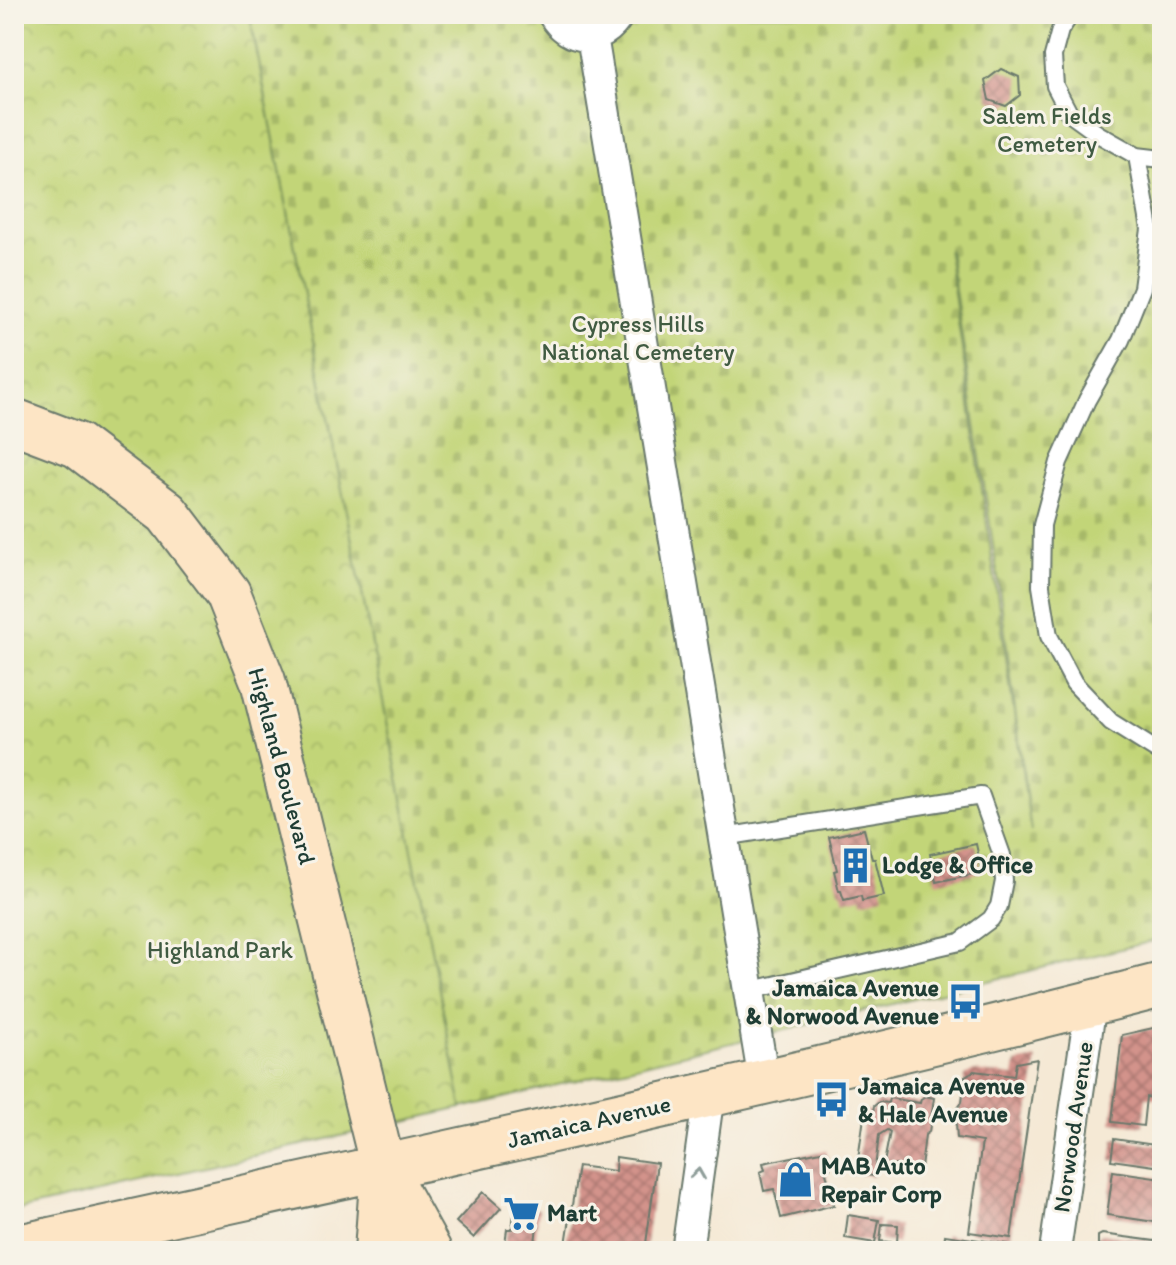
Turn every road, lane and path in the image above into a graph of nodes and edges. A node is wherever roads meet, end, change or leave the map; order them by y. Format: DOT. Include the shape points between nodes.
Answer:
graph roads {
  1 [pos="553,14"];
  2 [pos="619,14"];
  3 [pos="1071,14"];
  4 [pos="592,36"];
  5 [pos="1137,156"];
  6 [pos="1162,159"];
  7 [pos="14,421"];
  8 [pos="1162,754"];
  9 [pos="724,837"];
  10 [pos="1162,985"];
  11 [pos="748,991"];
  12 [pos="1091,1003"];
  13 [pos="764,1082"];
  14 [pos="709,1094"];
  15 [pos="383,1168"];
  16 [pos="76,1243"];
  17 [pos="14,1248"];
  18 [pos="377,1251"];
  19 [pos="429,1251"];
  20 [pos="687,1251"];
  21 [pos="1055,1251"];
  1 -- 4 [label="street" via="569,32"];
  2 -- 4 [label="street" via="612,25"];
  3 -- 5 [label="lane" via="1053,56 1055,86 1069,113"];
  4 -- 9 [label="street"];
  5 -- 6 [label="lane"];
  5 -- 8 [label="lane" via="1150,229 1142,288 1059,462 1042,525 1041,586 1049,636 1074,683 1111,722"];
  7 -- 15 [label="main road, Highland Boulevard" via="77,445 167,513 228,593 263,681"];
  9 -- 11 [label="street"];
  9 -- 11 [label="lane" via="981,796 1002,855 999,906 991,919 960,942"];
  10 -- 12 [label="main road, Jamaica Avenue"];
  11 -- 13 [label="street"];
  12 -- 13 [label="main road, Jamaica Avenue"];
  12 -- 21 [label="street, Norwood Avenue"];
  13 -- 14 [label="main road, Jamaica Avenue"];
  14 -- 15 [label="main road, Jamaica Avenue"];
  20 -- 14 [label="street, one-way"];
  15 -- 16 [label="main road, Jamaica Avenue"];
  15 -- 18 [label="main road"];
  15 -- 19 [label="main road"];
  16 -- 17 [label="main road, Jamaica Avenue"];
}
